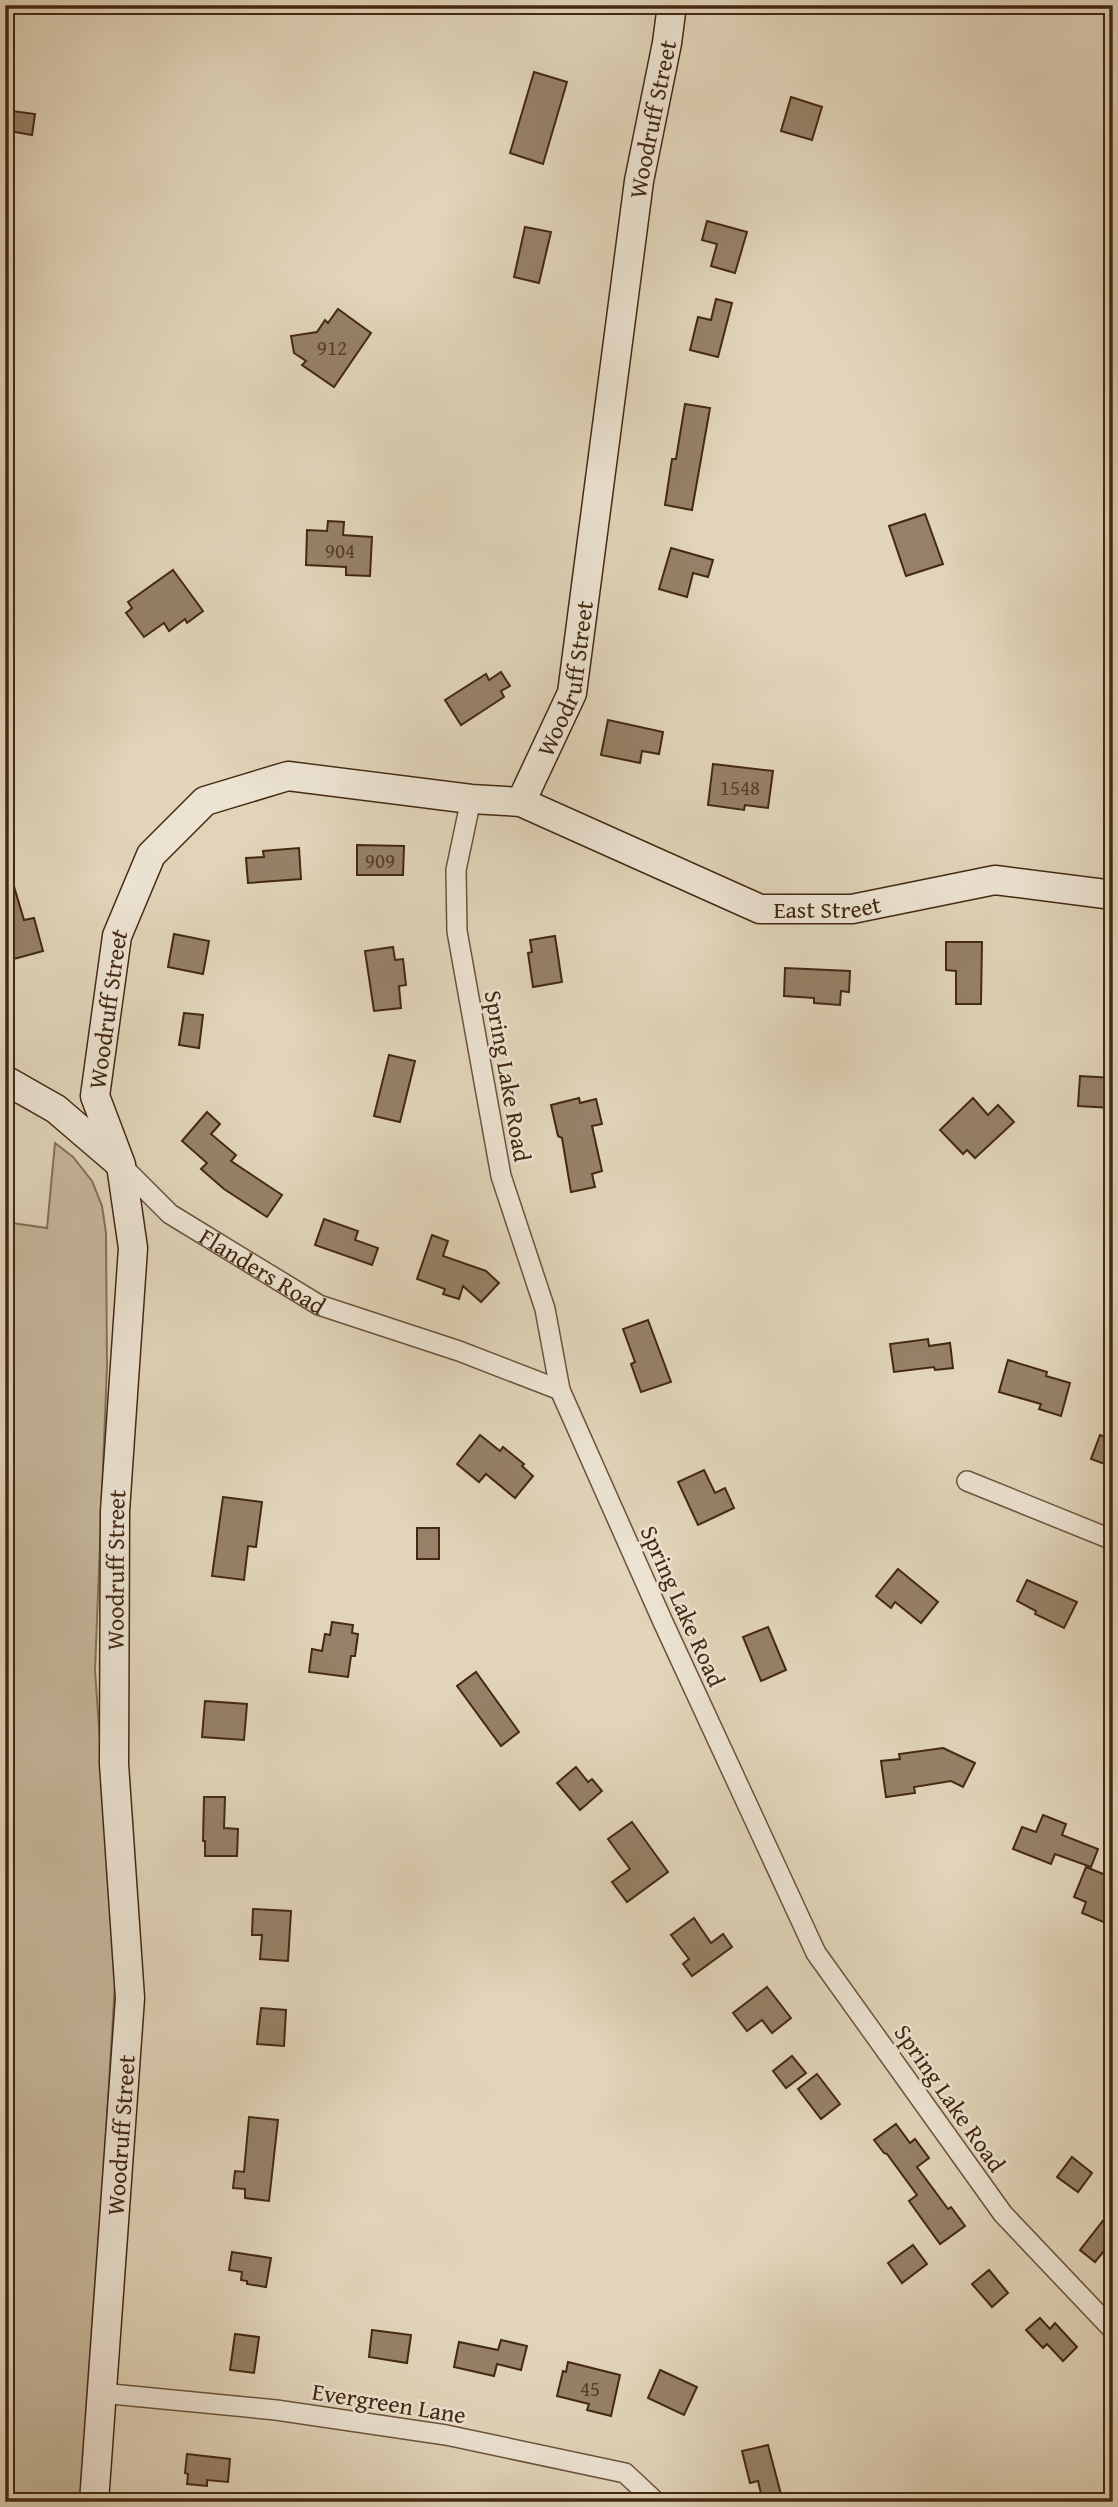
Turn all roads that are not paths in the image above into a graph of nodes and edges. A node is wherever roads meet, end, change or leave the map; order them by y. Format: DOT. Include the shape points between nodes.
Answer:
graph roads {
  1 [pos="672,5"];
  2 [pos="471,799"];
  3 [pos="521,802"];
  4 [pos="1113,895"];
  5 [pos="5,1080"];
  6 [pos="121,1165"];
  7 [pos="560,1390"];
  8 [pos="967,1481"];
  9 [pos="1113,1540"];
  10 [pos="1113,2330"];
  11 [pos="101,2393"];
  12 [pos="94,2502"];
  13 [pos="656,2502"];
  1 -- 3 [label="street, Woodruff Street" via="639,181 572,693"];
  2 -- 3 [label="street, Woodruff Street"];
  2 -- 6 [label="street, Woodruff Street" via="288,776 205,801 151,855 117,936 95,1096"];
  2 -- 7 [label="street, Spring Lake Road" via="456,870 457,931 501,1176 545,1309"];
  3 -- 4 [label="street, East Street" via="760,909 852,909 995,880"];
  5 -- 6 [label="street, Flanders Road" via="56,1109"];
  6 -- 7 [label="street, Flanders Road" via="170,1214 318,1306 460,1351"];
  6 -- 11 [label="street, Woodruff Street" via="134,1248 115,1511 114,1764 130,1998"];
  7 -- 10 [label="street, Spring Lake Road" via="816,1952 1003,2214"];
  8 -- 9 [label="street"];
  11 -- 12 [label="street, Woodruff Street"];
  11 -- 13 [label="street, Evergreen Lane" via="276,2410 446,2435 625,2473"];
}
